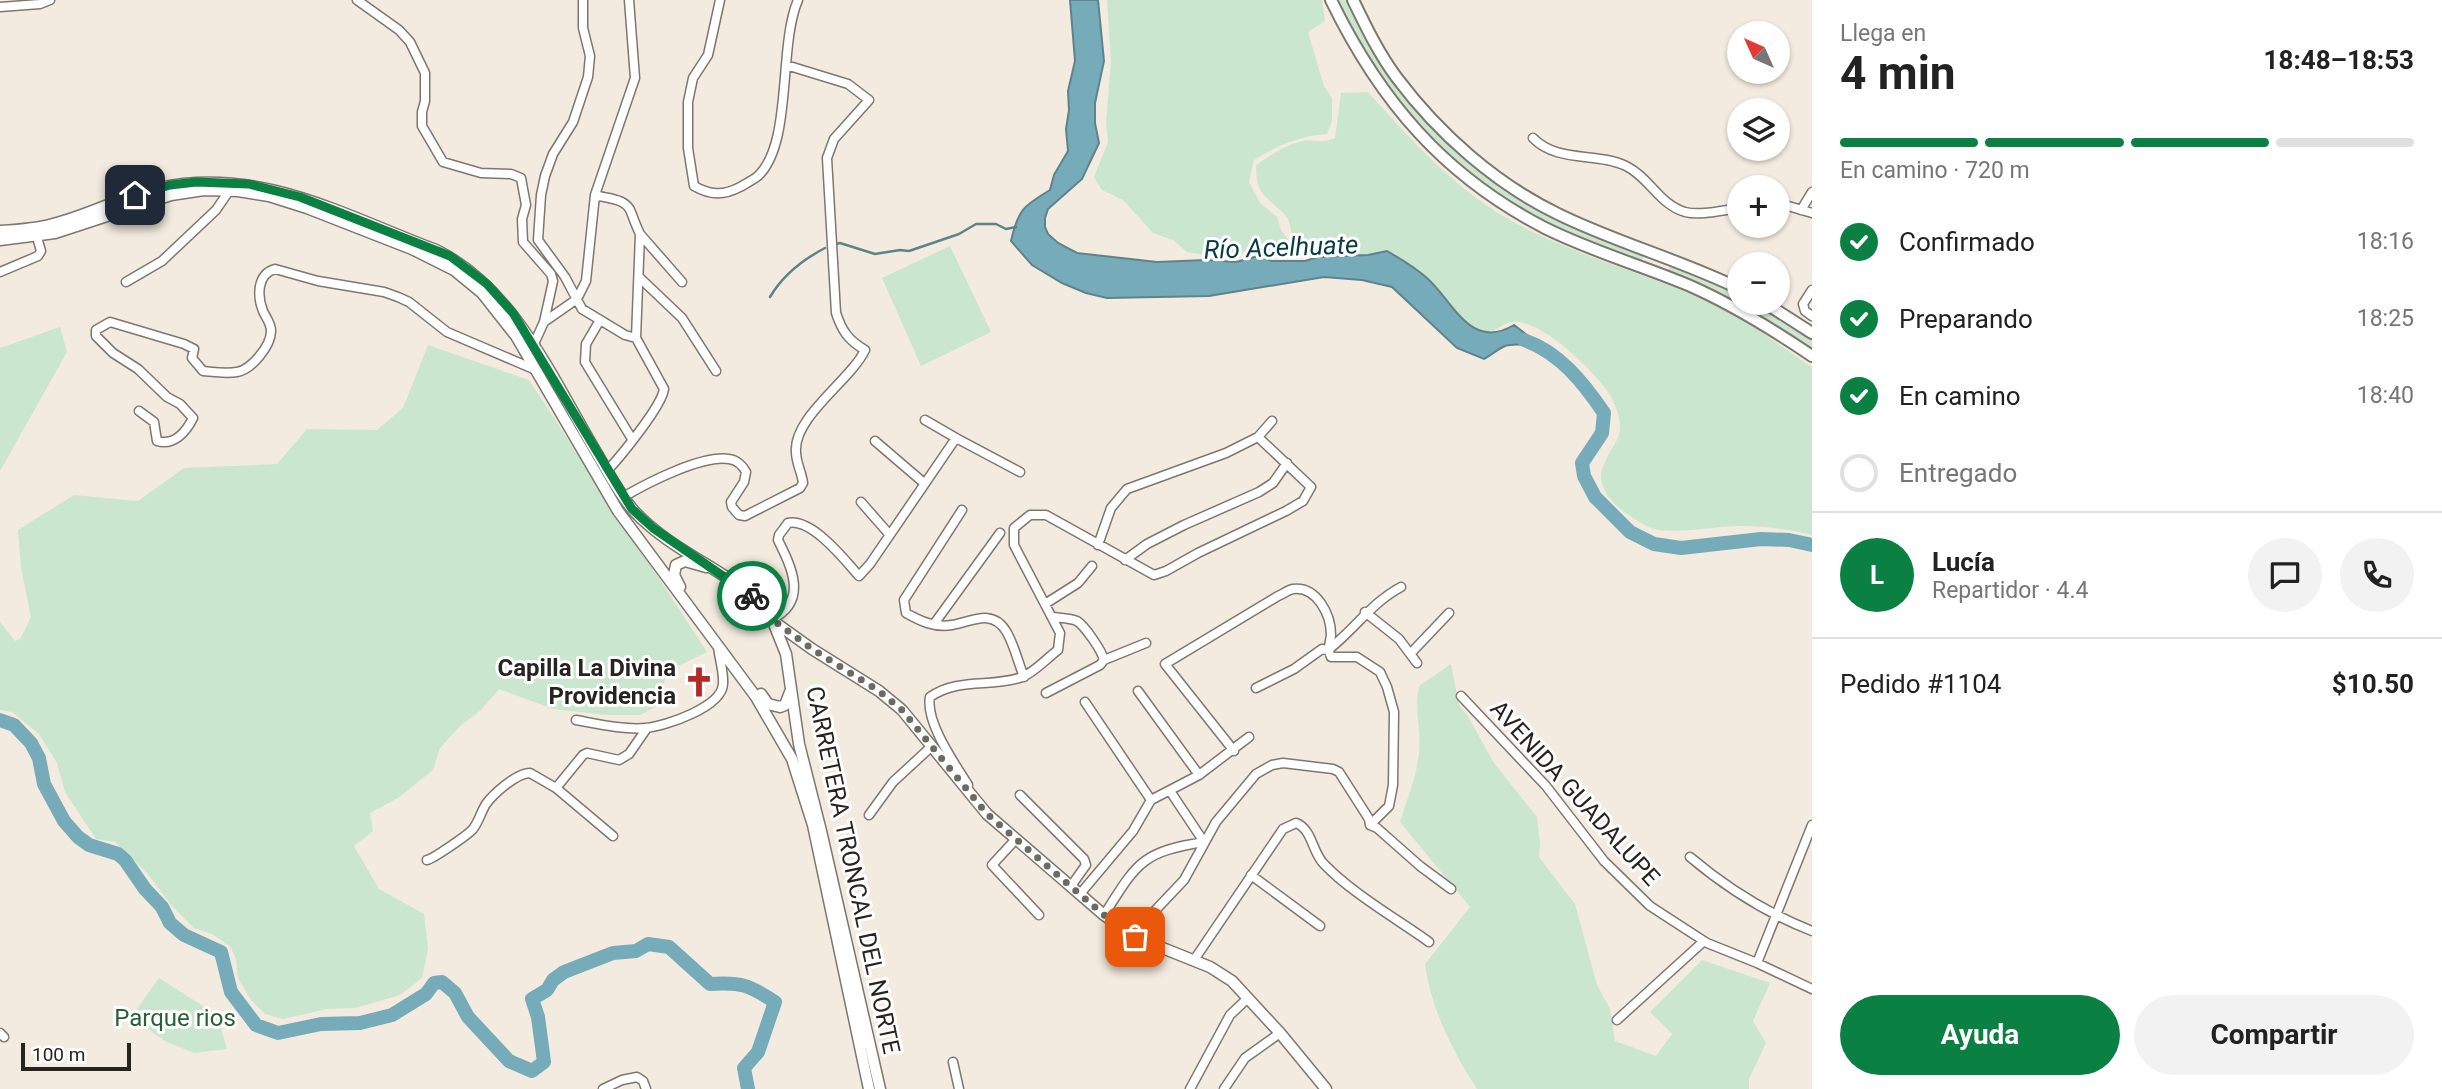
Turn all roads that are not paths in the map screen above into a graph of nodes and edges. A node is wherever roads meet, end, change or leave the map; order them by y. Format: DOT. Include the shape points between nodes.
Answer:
graph roads {
  1 [pos="50,0"];
  2 [pos="357,0"];
  3 [pos="583,0"];
  4 [pos="629,0"];
  5 [pos="720,0"];
  6 [pos="798,0"];
  7 [pos="1331,0"];
  8 [pos="1353,0"];
  9 [pos="0,6"];
  10 [pos="786,65"];
  11 [pos="1533,138"];
  12 [pos="229,191"];
  13 [pos="1812,192"];
  14 [pos="595,195"];
  15 [pos="1790,207"];
  16 [pos="1727,209"];
  17 [pos="1801,210"];
  18 [pos="1812,213"];
  19 [pos="88,218"];
  20 [pos="55,229"];
  21 [pos="0,231"];
  22 [pos="640,234"];
  23 [pos="37,237"];
  24 [pos="0,240"];
  25 [pos="1644,249"];
  26 [pos="1672,260"];
  27 [pos="1637,266"];
  28 [pos="0,272"];
  29 [pos="1666,277"];
  30 [pos="640,278"];
  31 [pos="126,282"];
  32 [pos="682,282"];
  33 [pos="1727,283"];
  34 [pos="1812,290"];
  35 [pos="577,299"];
  36 [pos="1784,315"];
  37 [pos="1812,316"];
  38 [pos="600,320"];
  39 [pos="544,322"];
  40 [pos="1812,333"];
  41 [pos="636,338"];
  42 [pos="533,346"];
  43 [pos="1812,356"];
  44 [pos="536,370"];
  45 [pos="716,372"];
  46 [pos="139,411"];
  47 [pos="925,420"];
  48 [pos="1272,421"];
  49 [pos="1258,437"];
  50 [pos="956,438"];
  51 [pos="632,439"];
  52 [pos="875,441"];
  53 [pos="1287,463"];
  54 [pos="607,471"];
  55 [pos="1020,472"];
  56 [pos="925,483"];
  57 [pos="625,496"];
  58 [pos="861,502"];
  59 [pos="962,510"];
  60 [pos="1000,533"];
  61 [pos="889,534"];
  62 [pos="1098,545"];
  63 [pos="1125,560"];
  64 [pos="1092,566"];
  65 [pos="713,569"];
  66 [pos="1401,587"];
  67 [pos="1045,604"];
  68 [pos="691,608"];
  69 [pos="1366,612"];
  70 [pos="1449,613"];
  71 [pos="1053,617"];
  72 [pos="772,619"];
  73 [pos="703,623"];
  74 [pos="934,624"];
  75 [pos="717,643"];
  76 [pos="1146,643"];
  77 [pos="1328,650"];
  78 [pos="816,652"];
  79 [pos="1411,653"];
  80 [pos="786,654"];
  81 [pos="1104,660"];
  82 [pos="1417,663"];
  83 [pos="1024,677"];
  84 [pos="1256,688"];
  85 [pos="791,689"];
  86 [pos="1138,691"];
  87 [pos="1046,693"];
  88 [pos="1461,696"];
  89 [pos="1085,702"];
  90 [pos="576,720"];
  91 [pos="647,728"];
  92 [pos="1250,737"];
  93 [pos="932,746"];
  94 [pos="1234,751"];
  95 [pos="1199,775"];
  96 [pos="556,788"];
  97 [pos="1170,791"];
  98 [pos="1020,795"];
  99 [pos="1151,800"];
  100 [pos="987,814"];
  101 [pos="869,815"];
  102 [pos="1370,825"];
  103 [pos="1812,825"];
  104 [pos="613,836"];
  105 [pos="1016,839"];
  106 [pos="1204,842"];
  107 [pos="1690,857"];
  108 [pos="427,860"];
  109 [pos="1251,875"];
  110 [pos="1071,886"];
  111 [pos="1451,889"];
  112 [pos="1080,894"];
  113 [pos="1039,915"];
  114 [pos="1104,915"];
  115 [pos="1775,917"];
  116 [pos="1320,926"];
  117 [pos="1812,932"];
  118 [pos="1135,937"];
  119 [pos="1704,941"];
  120 [pos="1429,942"];
  121 [pos="1194,960"];
  122 [pos="1757,963"];
  123 [pos="1812,989"];
  124 [pos="1248,998"];
  125 [pos="1616,1020"];
  126 [pos="1280,1033"];
  127 [pos="953,1062"];
  128 [pos="646,1088"];
  129 [pos="603,1089"];
  130 [pos="870,1089"];
  131 [pos="880,1089"];
  132 [pos="959,1089"];
  133 [pos="1190,1089"];
  134 [pos="1224,1089"];
  135 [pos="1325,1089"];
  1 -- 9 [label="street"];
  2 -- 39 [label="street" via="399,30 414,50 425,73 422,126 443,162 521,178 526,205 523,242 553,281"];
  3 -- 35 [label="street" via="588,77 573,122 545,176 538,240"];
  4 -- 14 [label="street" via="635,78"];
  5 -- 10 [label="street" via="708,55 693,78 688,102 694,186 715,195 758,177 776,138"];
  6 -- 10 [label="street"];
  7 -- 27 [label="highway" via="1382,90 1417,132 1468,180 1545,228"];
  8 -- 25 [label="highway" via="1397,78 1470,155 1558,215"];
  10 -- 57 [label="street" via="848,84 869,100 834,139 827,158 836,313 843,331 864,350 859,363 812,414 797,440 800,488 739,515 731,502 746,472 730,459 671,473"];
  11 -- 16 [label="street" via="1563,154 1624,165 1640,174 1668,204 1688,213"];
  12 -- 19 [label="main road, CARRETERA TRONCAL DEL NORTE" via="171,195"];
  12 -- 31 [label="street" via="216,210 162,261"];
  12 -- 44 [label="main road, CARRETERA TRONCAL DEL NORTE" via="269,196 306,208 441,262 472,284 498,311"];
  13 -- 17 [label="street"];
  14 -- 22 [label="street" via="623,201"];
  14 -- 35 [label="street" via="586,281"];
  15 -- 17 [label="street"];
  17 -- 18 [label="street"];
  19 -- 20 [label="main road, CARRETERA TRONCAL DEL NORTE"];
  19 -- 42 [label="main road, CARRETERA TRONCAL DEL NORTE" via="156,188 196,182 249,184 286,192 450,256 496,293"];
  20 -- 21 [label="main road, CARRETERA TRONCAL DEL NORTE"];
  20 -- 23 [label="main road, CARRETERA TRONCAL DEL NORTE"];
  22 -- 30 [label="street"];
  22 -- 32 [label="street"];
  23 -- 24 [label="main road, CARRETERA TRONCAL DEL NORTE"];
  23 -- 28 [label="street" via="38,256"];
  25 -- 26 [label="highway"];
  25 -- 27 [label="highway" via="1648,260"];
  26 -- 29 [label="highway" via="1664,268"];
  26 -- 33 [label="highway"];
  27 -- 29 [label="highway"];
  29 -- 43 [label="highway" via="1740,310"];
  30 -- 41 [label="street"];
  30 -- 45 [label="street" via="682,318"];
  34 -- 37 [label="street" via="1803,304"];
  35 -- 38 [label="street" via="582,309"];
  35 -- 39 [label="street"];
  36 -- 40 [label="highway"];
  38 -- 41 [label="street"];
  38 -- 51 [label="street" via="586,344 585,362"];
  39 -- 42 [label="street"];
  41 -- 51 [label="street" via="664,389"];
  42 -- 54 [label="main road, CARRETERA TRONCAL DEL NORTE"];
  44 -- 46 [label="street" via="447,332 398,297 275,269 261,278 259,298 270,323 268,343 244,370 203,371 191,358 194,349 184,344 110,322 96,330 113,354 138,369 193,418 178,437 164,443 157,441 154,422"];
  44 -- 68 [label="main road, CARRETERA TRONCAL DEL NORTE" via="606,494"];
  47 -- 50 [label="street"];
  48 -- 49 [label="street"];
  49 -- 53 [label="street"];
  49 -- 62 [label="street" via="1128,489 1111,508"];
  50 -- 55 [label="street"];
  50 -- 56 [label="street"];
  51 -- 54 [label="street"];
  52 -- 56 [label="street"];
  53 -- 63 [label="street" via="1273,483 1259,492 1159,538"];
  53 -- 63 [label="street" via="1311,487 1303,501 1166,571 1153,575"];
  54 -- 57 [label="main road, CARRETERA TRONCAL DEL NORTE"];
  56 -- 61 [label="street"];
  57 -- 65 [label="main road, CARRETERA TRONCAL DEL NORTE" via="644,520"];
  58 -- 61 [label="street"];
  59 -- 74 [label="street" via="904,600 906,613"];
  60 -- 74 [label="street"];
  61 -- 72 [label="street" via="859,576 830,543 798,523 788,523 778,540 794,573 792,595 783,613"];
  62 -- 63 [label="street"];
  62 -- 67 [label="street" via="1046,515 1030,515 1014,528 1014,545"];
  64 -- 67 [label="street" via="1078,583"];
  65 -- 68 [label="main road" via="685,562 675,568 674,575"];
  65 -- 72 [label="main road, CARRETERA TRONCAL DEL NORTE" via="758,601"];
  66 -- 69 [label="street"];
  67 -- 71 [label="street"];
  68 -- 73 [label="main road, CARRETERA TRONCAL DEL NORTE"];
  69 -- 77 [label="street"];
  69 -- 79 [label="street"];
  70 -- 79 [label="street"];
  71 -- 81 [label="street" via="1080,624"];
  71 -- 83 [label="street" via="1060,634 1058,650"];
  72 -- 78 [label="main road"];
  72 -- 80 [label="main road, CARRETERA TRONCAL DEL NORTE"];
  73 -- 75 [label="main road, CARRETERA TRONCAL DEL NORTE"];
  73 -- 85 [label="main road" via="768,704 785,705"];
  74 -- 83 [label="street" via="987,617 999,623"];
  75 -- 91 [label="street" via="721,692 697,712"];
  75 -- 130 [label="main road, CARRETERA TRONCAL DEL NORTE" via="771,719 803,786"];
  76 -- 81 [label="street"];
  77 -- 84 [label="street" via="1322,649"];
  77 -- 94 [label="street" via="1331,636 1321,604 1306,590 1293,589 1167,661 1165,666"];
  77 -- 102 [label="street" via="1331,657 1357,657 1380,672 1394,712 1394,785 1389,806"];
  78 -- 80 [label="main road" via="796,645"];
  78 -- 93 [label="main road" via="879,691"];
  79 -- 82 [label="street"];
  80 -- 85 [label="main road, CARRETERA TRONCAL DEL NORTE"];
  81 -- 87 [label="street"];
  83 -- 100 [label="street" via="953,687 930,697 928,706 935,726"];
  85 -- 131 [label="main road, CARRETERA TRONCAL DEL NORTE" via="799,744"];
  86 -- 95 [label="street"];
  88 -- 119 [label="street, AVENIDA GUADALUPE" via="1546,786 1604,861 1650,906"];
  89 -- 99 [label="street"];
  90 -- 91 [label="street"];
  91 -- 96 [label="street" via="629,754 619,760 587,752"];
  92 -- 94 [label="street"];
  93 -- 100 [label="main road"];
  93 -- 101 [label="street" via="893,782"];
  94 -- 95 [label="street"];
  95 -- 97 [label="street"];
  96 -- 104 [label="street"];
  96 -- 108 [label="street" via="530,773 522,774 491,799 471,832"];
  97 -- 99 [label="street"];
  97 -- 106 [label="street"];
  98 -- 110 [label="street" via="1084,859 1086,865"];
  99 -- 112 [label="street" via="1133,831"];
  100 -- 105 [label="main road"];
  102 -- 106 [label="street" via="1339,772 1283,763 1255,775"];
  102 -- 111 [label="street"];
  103 -- 115 [label="street"];
  105 -- 110 [label="main road"];
  105 -- 113 [label="street" via="992,865"];
  106 -- 114 [label="street" via="1148,857 1130,874"];
  106 -- 118 [label="street" via="1184,880"];
  107 -- 115 [label="street"];
  109 -- 116 [label="street"];
  109 -- 120 [label="street" via="1283,829 1300,824 1321,862"];
  109 -- 121 [label="street"];
  110 -- 112 [label="main road"];
  112 -- 114 [label="main road"];
  114 -- 118 [label="main road"];
  115 -- 117 [label="street"];
  115 -- 122 [label="street"];
  118 -- 121 [label="main road"];
  119 -- 122 [label="street, AVENIDA GUADALUPE"];
  119 -- 125 [label="street"];
  121 -- 124 [label="main road" via="1232,981"];
  122 -- 123 [label="street, AVENIDA GUADALUPE"];
  124 -- 126 [label="main road"];
  124 -- 133 [label="street" via="1230,1016"];
  126 -- 134 [label="street" via="1245,1058"];
  126 -- 135 [label="main road"];
  127 -- 132 [label="street"];
  128 -- 129 [label="street" via="637,1077"];
}
